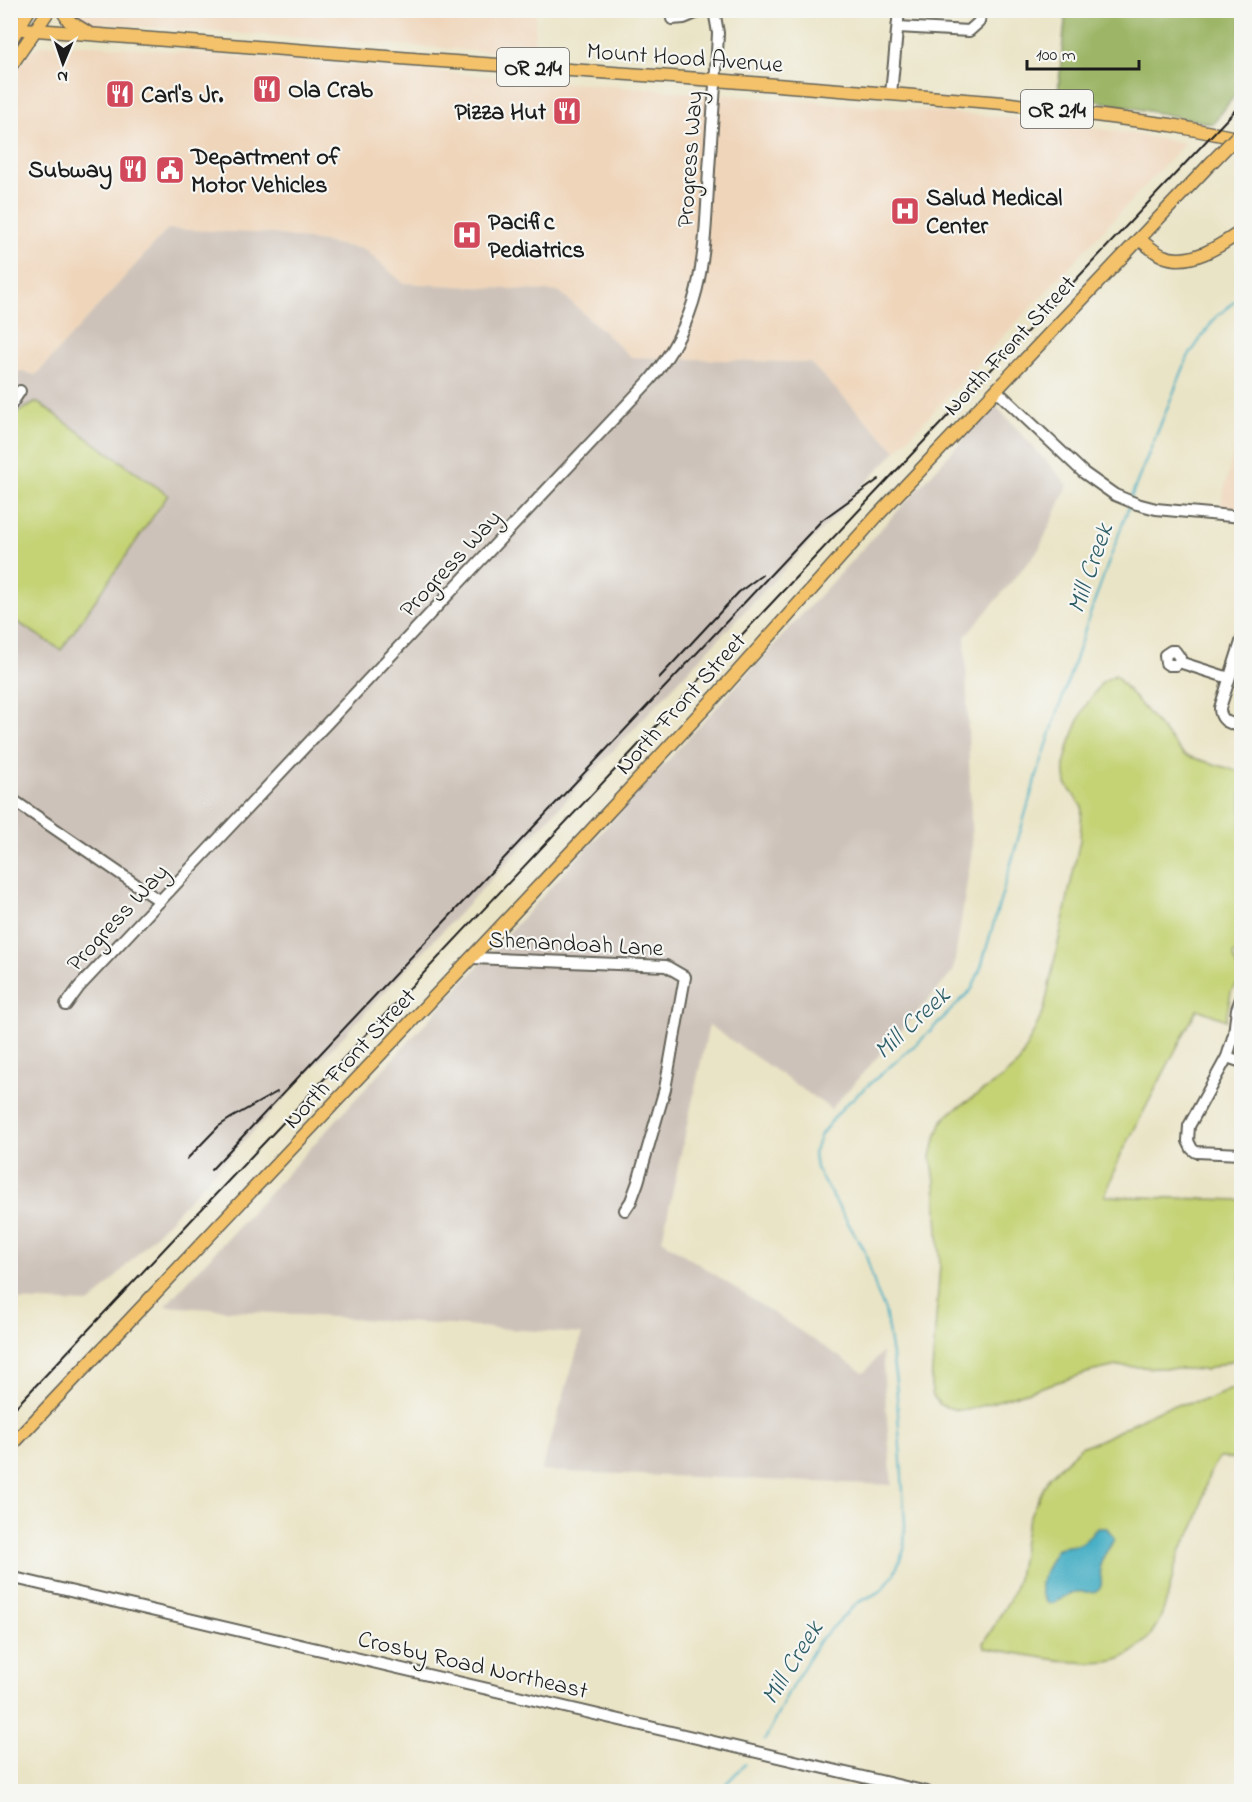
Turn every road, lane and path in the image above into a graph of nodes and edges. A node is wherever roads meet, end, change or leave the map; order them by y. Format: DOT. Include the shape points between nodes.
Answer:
graph roads {
  1 [pos="29,10"];
  2 [pos="49,10"];
  3 [pos="62,10"];
  4 [pos="703,10"];
  5 [pos="714,10"];
  6 [pos="899,10"];
  7 [pos="981,10"];
  8 [pos="672,19"];
  9 [pos="897,27"];
  10 [pos="14,28"];
  11 [pos="35,30"];
  12 [pos="93,35"];
  13 [pos="10,42"];
  14 [pos="10,67"];
  15 [pos="715,80"];
  16 [pos="891,94"];
  17 [pos="1242,131"];
  18 [pos="1242,139"];
  19 [pos="1242,231"];
  20 [pos="1139,240"];
  21 [pos="996,390"];
  22 [pos="20,391"];
  23 [pos="10,406"];
  24 [pos="1242,517"];
  25 [pos="1241,644"];
  26 [pos="1179,662"];
  27 [pos="1229,678"];
  28 [pos="1242,727"];
  29 [pos="10,798"];
  30 [pos="160,901"];
  31 [pos="472,958"];
  32 [pos="1242,996"];
  33 [pos="66,1005"];
  34 [pos="1227,1057"];
  35 [pos="1242,1062"];
  36 [pos="1242,1154"];
  37 [pos="625,1210"];
  38 [pos="10,1447"];
  39 [pos="10,1577"];
  40 [pos="927,1791"];
  1 -- 10 [label="main road"];
  2 -- 11 [label="main road"];
  3 -- 12 [label="main road, OR 214" via="69,21"];
  4 -- 8 [label="street"];
  5 -- 15 [label="street, Progress Way" via="718,33"];
  6 -- 9 [label="street"];
  7 -- 9 [label="street" via="979,22 969,31"];
  9 -- 16 [label="street"];
  10 -- 11 [label="main road, Mount Hood Avenue"];
  10 -- 13 [label="main road"];
  11 -- 12 [label="main road, Mount Hood Avenue / OR 214"];
  11 -- 14 [label="main road"];
  12 -- 15 [label="main road, Mount Hood Avenue / OR 214"];
  15 -- 16 [label="main road, Mount Hood Avenue / OR 214"];
  15 -- 30 [label="street, Progress Way" via="702,272 690,316 672,352 650,380"];
  16 -- 18 [label="main road, Mount Hood Avenue / OR 214" via="1085,112"];
  17 -- 20 [label="main road, North Front Street, bridge"];
  19 -- 20 [label="main road" via="1216,248 1183,258 1162,256"];
  20 -- 21 [label="main road, North Front Street"];
  21 -- 24 [label="street" via="1084,473 1122,498 1187,512"];
  21 -- 31 [label="main road, North Front Street"];
  22 -- 23 [label="street"];
  25 -- 27 [label="street"];
  26 -- 27 [label="street"];
  27 -- 28 [label="street" via="1221,717"];
  29 -- 30 [label="street"];
  30 -- 33 [label="street, Progress Way"];
  31 -- 37 [label="street, Shenandoah Lane" via="666,966 685,977 665,1089 638,1182"];
  31 -- 38 [label="main road, North Front Street"];
  32 -- 34 [label="street"];
  34 -- 35 [label="street"];
  34 -- 36 [label="street" via="1190,1126 1188,1141 1192,1149 1201,1153"];
  39 -- 40 [label="street, Crosby Road Northeast"];
}
